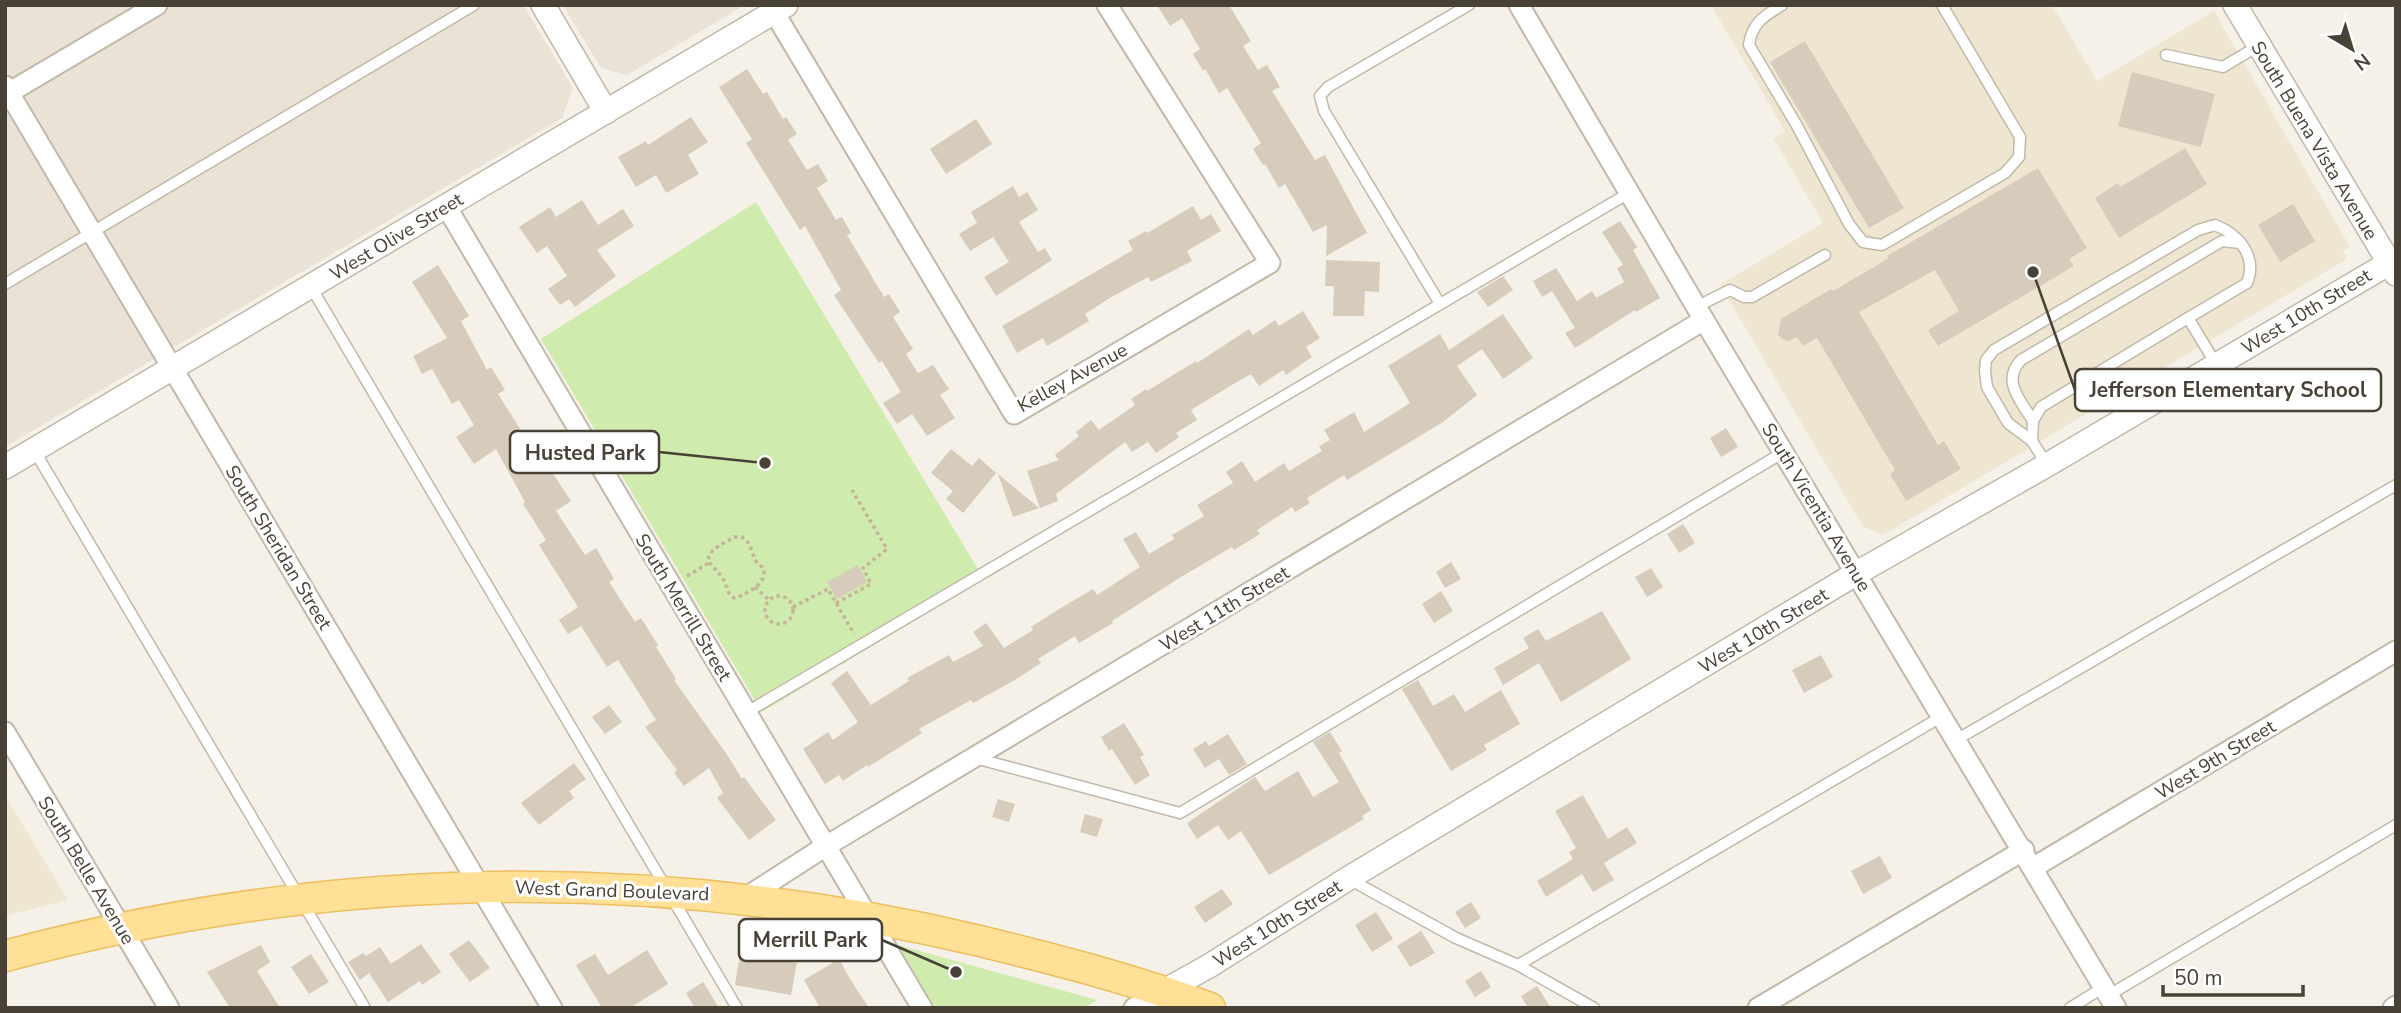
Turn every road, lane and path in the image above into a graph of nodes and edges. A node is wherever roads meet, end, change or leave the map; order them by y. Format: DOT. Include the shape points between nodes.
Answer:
graph roads {
  1 [pos="157,5"];
  2 [pos="474,5"];
  3 [pos="543,5"];
  4 [pos="1107,5"];
  5 [pos="1469,5"];
  6 [pos="1519,5"];
  7 [pos="1782,5"];
  8 [pos="1942,5"];
  9 [pos="2235,5"];
  10 [pos="780,9"];
  11 [pos="2258,46"];
  12 [pos="2166,55"];
  13 [pos="7,91"];
  14 [pos="606,112"];
  15 [pos="1629,193"];
  16 [pos="446,206"];
  17 [pos="92,233"];
  18 [pos="2241,243"];
  19 [pos="1825,255"];
  20 [pos="2393,265"];
  21 [pos="5,284"];
  22 [pos="311,286"];
  23 [pos="1440,304"];
  24 [pos="1700,314"];
  25 [pos="2188,318"];
  26 [pos="2217,364"];
  27 [pos="173,368"];
  28 [pos="2033,421"];
  29 [pos="2032,441"];
  30 [pos="34,450"];
  31 [pos="1784,452"];
  32 [pos="2047,465"];
  33 [pos="5,467"];
  34 [pos="2396,485"];
  35 [pos="852,490"];
  36 [pos="879,554"];
  37 [pos="709,562"];
  38 [pos="883,562"];
  39 [pos="1857,573"];
  40 [pos="686,576"];
  41 [pos="755,587"];
  42 [pos="769,600"];
  43 [pos="836,603"];
  44 [pos="793,607"];
  45 [pos="860,645"];
  46 [pos="2396,651"];
  47 [pos="747,712"];
  48 [pos="1941,717"];
  49 [pos="5,732"];
  50 [pos="1956,740"];
  51 [pos="975,757"];
  52 [pos="2396,825"];
  53 [pos="826,846"];
  54 [pos="2029,859"];
  55 [pos="1349,878"];
  56 [pos="481,887"];
  57 [pos="668,891"];
  58 [pos="745,898"];
  59 [pos="299,899"];
  60 [pos="869,917"];
  61 [pos="122,928"];
  62 [pos="5,957"];
  63 [pos="1518,965"];
  64 [pos="1164,991"];
  65 [pos="2110,996"];
  66 [pos="169,1008"];
  67 [pos="365,1008"];
  68 [pos="552,1008"];
  69 [pos="737,1008"];
  70 [pos="922,1008"];
  71 [pos="1134,1008"];
  72 [pos="1210,1008"];
  73 [pos="1594,1008"];
  74 [pos="1758,1008"];
  75 [pos="2070,1008"];
  1 -- 13 [label="street"];
  2 -- 17 [label="lane"];
  3 -- 14 [label="street"];
  4 -- 10 [label="street, Kelley Avenue" via="1270,263 1014,414"];
  5 -- 23 [label="lane" via="1328,87 1320,96 1324,111"];
  6 -- 15 [label="street, South Vicentia Avenue"];
  7 -- 8 [label="lane" via="1760,18 1749,45 1849,224 1863,242 1882,245 2004,173 2019,156 2020,137"];
  9 -- 11 [label="street, South Buena Vista Avenue"];
  10 -- 14 [label="street, West Olive Street"];
  11 -- 12 [label="lane" via="2223,67"];
  11 -- 20 [label="street, South Buena Vista Avenue"];
  13 -- 17 [label="street, South Sheridan Street"];
  14 -- 16 [label="street, West Olive Street"];
  15 -- 23 [label="lane"];
  15 -- 24 [label="street, South Vicentia Avenue"];
  16 -- 22 [label="street, West Olive Street"];
  16 -- 47 [label="street, South Merrill Street"];
  17 -- 21 [label="lane"];
  17 -- 27 [label="street, South Sheridan Street"];
  18 -- 25 [label="lane" via="2250,262 2247,283"];
  18 -- 28 [label="lane" via="2222,241 2021,360 2011,384"];
  18 -- 29 [label="lane" via="2215,225 2205,226 1994,350 1986,360 1987,387 2008,423"];
  19 -- 24 [label="lane" via="1752,298 1730,290"];
  20 -- 26 [label="street, West 10th Street"];
  22 -- 27 [label="street, West Olive Street"];
  22 -- 57 [label="lane"];
  23 -- 45 [label="lane"];
  24 -- 31 [label="street, South Vicentia Avenue"];
  24 -- 51 [label="street, West 11th Street"];
  25 -- 26 [label="lane"];
  25 -- 28 [label="lane" via="2046,404"];
  26 -- 32 [label="street, West 10th Street"];
  27 -- 30 [label="street, West Olive Street"];
  27 -- 56 [label="street, South Sheridan Street"];
  28 -- 29 [label="lane"];
  29 -- 32 [label="lane"];
  30 -- 33 [label="street, West Olive Street"];
  30 -- 59 [label="lane"];
  31 -- 39 [label="street, South Vicentia Avenue"];
  31 -- 51 [label="lane" via="1180,813"];
  32 -- 39 [label="street, West 10th Street"];
  34 -- 50 [label="lane"];
  35 -- 36 [label="path" via="887,549"];
  36 -- 38 [label="path"];
  36 -- 43 [label="path" via="863,568 871,584"];
  37 -- 40 [label="path"];
  37 -- 41 [label="path" via="734,598"];
  37 -- 41 [label="path" via="712,549 742,537 764,572"];
  39 -- 48 [label="street, South Vicentia Avenue"];
  39 -- 55 [label="street, West 10th Street"];
  41 -- 42 [label="path"];
  42 -- 44 [label="path" via="784,596"];
  42 -- 44 [label="path" via="766,616 777,624 789,620"];
  43 -- 44 [label="path" via="828,589"];
  43 -- 45 [label="path"];
  45 -- 47 [label="lane"];
  46 -- 54 [label="street, West 9th Street"];
  47 -- 53 [label="street, South Merrill Street"];
  48 -- 50 [label="street, South Vicentia Avenue"];
  48 -- 63 [label="lane"];
  49 -- 61 [label="street, South Belle Avenue"];
  50 -- 54 [label="street, South Vicentia Avenue"];
  51 -- 53 [label="street, West 11th Street"];
  52 -- 65 [label="lane"];
  53 -- 58 [label="street, West 11th Street"];
  53 -- 60 [label="street, South Merrill Street"];
  54 -- 65 [label="street, South Vicentia Avenue"];
  54 -- 74 [label="street, West 9th Street"];
  55 -- 63 [label="lane" via="1456,938"];
  55 -- 64 [label="street, West 10th Street"];
  56 -- 57 [label="main road, West Grand Boulevard"];
  56 -- 59 [label="main road, West Grand Boulevard"];
  56 -- 68 [label="street, South Sheridan Street"];
  57 -- 58 [label="main road, West Grand Boulevard"];
  57 -- 69 [label="lane"];
  58 -- 60 [label="main road, West Grand Boulevard"];
  59 -- 61 [label="main road, West Grand Boulevard"];
  59 -- 67 [label="lane"];
  60 -- 64 [label="main road, West Grand Boulevard" via="1066,961"];
  60 -- 70 [label="street, South Merrill Street"];
  61 -- 62 [label="main road, West Grand Boulevard"];
  61 -- 66 [label="street, South Belle Avenue"];
  63 -- 73 [label="lane"];
  64 -- 71 [label="street, West 10th Street"];
  64 -- 72 [label="main road, West Grand Boulevard"];
  65 -- 75 [label="lane"];
}
